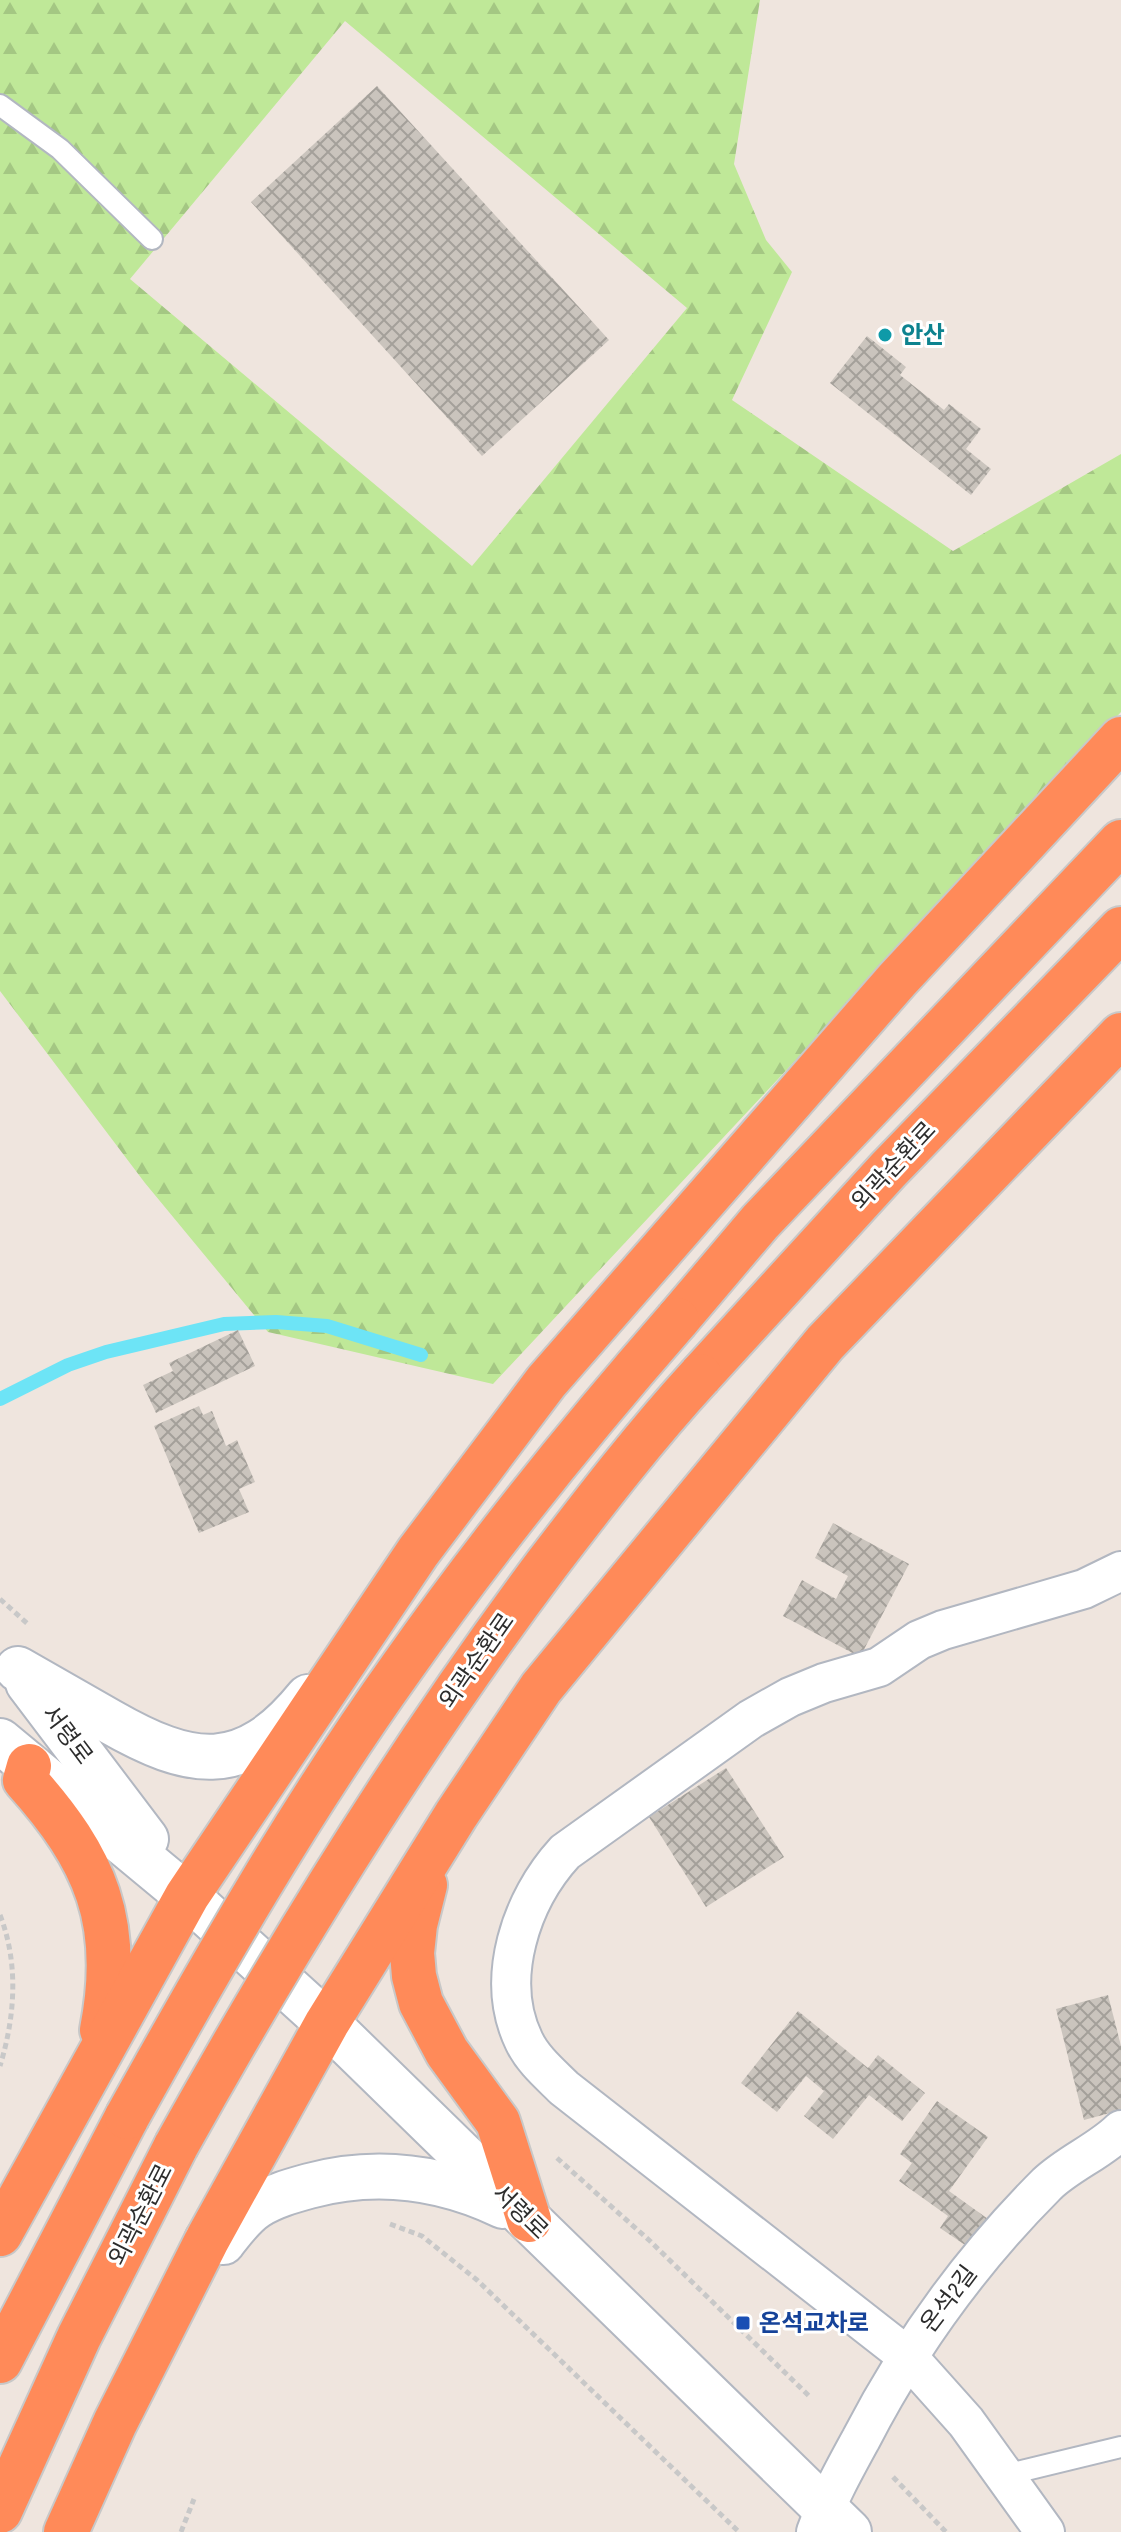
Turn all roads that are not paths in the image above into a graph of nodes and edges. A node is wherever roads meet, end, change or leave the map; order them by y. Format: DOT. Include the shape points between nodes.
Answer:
graph roads {
  1 [pos="0,105"];
  2 [pos="152,239"];
  3 [pos="1121,739"];
  4 [pos="1121,842"];
  5 [pos="1121,929"];
  6 [pos="1121,1035"];
  7 [pos="1121,1571"];
  8 [pos="6,1672"];
  9 [pos="324,1694"];
  10 [pos="14,1754"];
  11 [pos="435,1850"];
  12 [pos="187,1896"];
  13 [pos="327,2023"];
  14 [pos="86,2081"];
  15 [pos="1121,2130"];
  16 [pos="529,2220"];
  17 [pos="0,2234"];
  18 [pos="207,2240"];
  19 [pos="907,2356"];
  20 [pos="0,2361"];
  21 [pos="1121,2447"];
  22 [pos="1005,2475"];
  23 [pos="0,2511"];
  24 [pos="830,2524"];
  25 [pos="66,2532"];
  26 [pos="1045,2532"];
  1 -- 2 [label="lane" via="60,149"];
  3 -- 9 [label="highway" via="897,980 546,1382 418,1552"];
  4 -- 20 [label="highway, bridge" via="770,1211 538,1484 401,1668 252,1899 127,2117"];
  5 -- 23 [label="highway, 외곽순환로, bridge" via="888,1170 660,1420 496,1632 280,1966 176,2146 79,2337"];
  6 -- 11 [label="highway" via="825,1343 541,1688"];
  7 -- 19 [label="street" via="1084,1589 943,1630 879,1667 824,1683 751,1719 565,1852 539,1886 521,1924 514,2006 523,2039 544,2068"];
  8 -- 9 [label="street" via="162,1749 202,1757 253,1747 311,1693"];
  8 -- 12 [label="street, 서령로"];
  9 -- 12 [label="highway"];
  10 -- 12 [label="street, 서령로"];
  10 -- 14 [label="highway" via="25,1780 78,1846 104,1912 110,1990"];
  11 -- 13 [label="highway"];
  11 -- 16 [label="highway" via="415,1925 414,1976 429,2022 498,2122"];
  12 -- 13 [label="street, 서령로"];
  12 -- 14 [label="highway"];
  13 -- 16 [label="street, 서령로"];
  13 -- 18 [label="highway"];
  14 -- 17 [label="highway"];
  15 -- 19 [label="street, 온석2길" via="1050,2181 962,2279"];
  16 -- 18 [label="street" via="455,2187 424,2179 367,2176 281,2194 257,2207 223,2242"];
  16 -- 24 [label="street, 서령로"];
  18 -- 25 [label="highway"];
  19 -- 22 [label="street"];
  19 -- 24 [label="street, 온석2길" via="839,2476"];
  21 -- 22 [label="lane"];
  22 -- 26 [label="street"];
}
